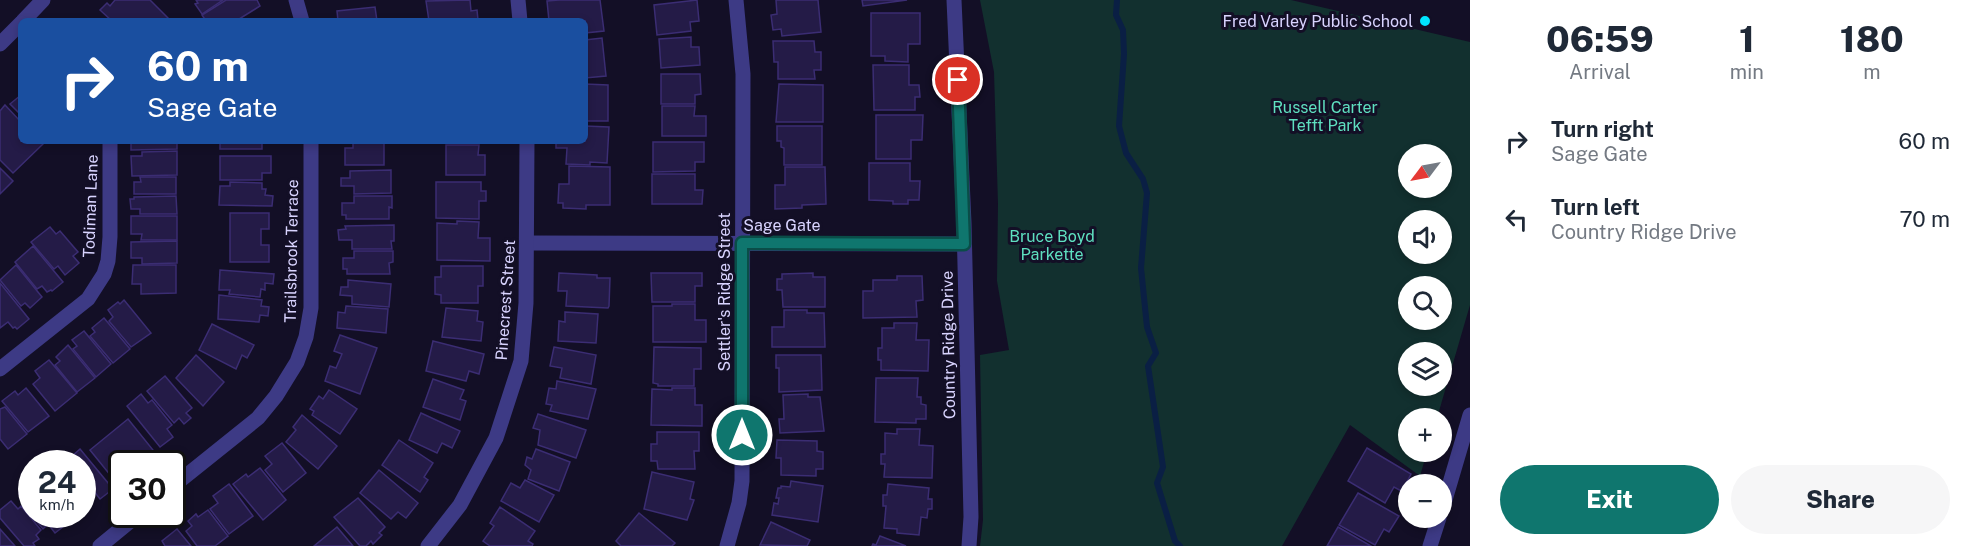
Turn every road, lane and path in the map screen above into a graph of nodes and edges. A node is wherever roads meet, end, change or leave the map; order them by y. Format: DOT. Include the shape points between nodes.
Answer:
graph roads {
  1 [pos="44,0"];
  2 [pos="296,0"];
  3 [pos="518,0"];
  4 [pos="736,0"];
  5 [pos="954,0"];
  6 [pos="26,18"];
  7 [pos="301,18"];
  8 [pos="520,18"];
  9 [pos="18,26"];
  10 [pos="0,44"];
  11 [pos="110,144"];
  12 [pos="311,144"];
  13 [pos="527,144"];
  14 [pos="528,243"];
  15 [pos="742,243"];
  16 [pos="964,244"];
  17 [pos="0,369"];
  18 [pos="1469,426"];
  19 [pos="186,476"];
  20 [pos="1452,479"];
  21 [pos="122,528"];
  22 [pos="1436,528"];
  23 [pos="100,546"];
  24 [pos="428,546"];
  25 [pos="727,546"];
  26 [pos="969,546"];
  27 [pos="1430,546"];
  1 -- 6 [label="street"];
  2 -- 7 [label="street"];
  3 -- 8 [label="street"];
  4 -- 15 [label="street, Settler's Ridge Street" via="743,74"];
  5 -- 16 [label="street, Country Ridge Drive"];
  9 -- 10 [label="street"];
  11 -- 17 [label="street, Todiman Lane" via="110,237 104,274 88,299"];
  12 -- 19 [label="street, Trailsbrook Terrace" via="311,308 297,362 258,418"];
  13 -- 14 [label="street, Pinecrest Street"];
  14 -- 15 [label="street, Sage Gate"];
  14 -- 24 [label="street, Pinecrest Street" via="521,361 496,438 460,505"];
  15 -- 16 [label="street, Sage Gate"];
  15 -- 25 [label="street, Settler's Ridge Street" via="742,481"];
  16 -- 26 [label="street, Country Ridge Drive"];
  18 -- 20 [label="street"];
  21 -- 23 [label="street"];
  22 -- 27 [label="street"];
}
